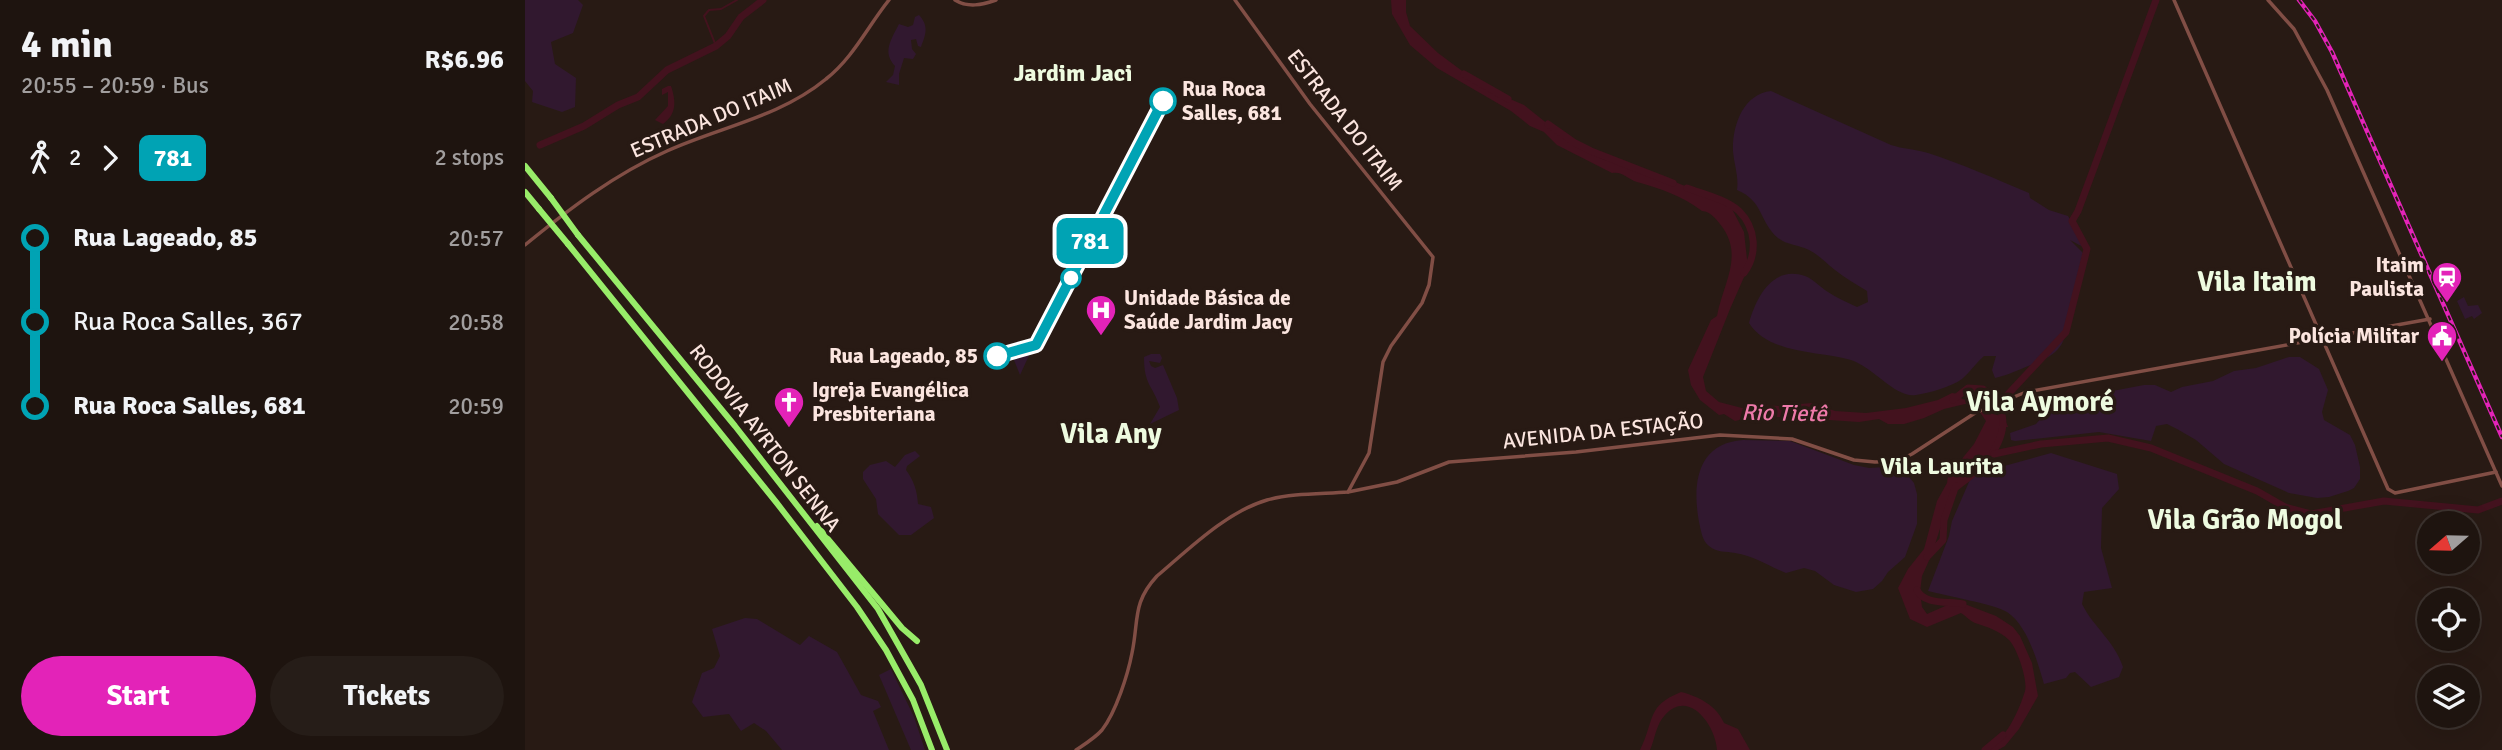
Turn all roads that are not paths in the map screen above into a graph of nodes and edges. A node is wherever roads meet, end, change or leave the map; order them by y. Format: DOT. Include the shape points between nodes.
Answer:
graph roads {
  1 [pos="889,0"];
  2 [pos="955,0"];
  3 [pos="996,0"];
  4 [pos="1235,0"];
  5 [pos="2174,0"];
  6 [pos="2268,0"];
  7 [pos="525,166"];
  8 [pos="525,192"];
  9 [pos="525,245"];
  10 [pos="2430,319"];
  11 [pos="2323,339"];
  12 [pos="2496,472"];
  13 [pos="2502,486"];
  14 [pos="1348,492"];
  15 [pos="797,506"];
  16 [pos="917,641"];
  17 [pos="933,750"];
  18 [pos="947,750"];
  19 [pos="1076,750"];
  1 -- 9 [label="street, ESTRADA DO ITAIM" via="842,65 805,95 642,162"];
  2 -- 3 [label="street" via="973,5"];
  4 -- 14 [label="street, ESTRADA DO ITAIM" via="1310,104 1433,257 1422,303 1383,362 1369,453"];
  5 -- 11 [label="street"];
  6 -- 10 [label="street" via="2294,29 2327,90"];
  7 -- 15 [label="highway, RODOVIA AYRTON SENNA, bridge"];
  8 -- 17 [label="highway, RODOVIA AYRTON SENNA, bridge" via="857,607 913,700"];
  10 -- 11 [label="street, AVENIDA DA ESTAÇÃO"];
  10 -- 12 [label="street"];
  11 -- 12 [label="street" via="2391,492"];
  11 -- 14 [label="street, AVENIDA DA ESTAÇÃO" via="2008,398 1898,461 1854,460 1792,439 1720,435 1449,462 1397,482"];
  12 -- 13 [label="street"];
  14 -- 19 [label="street, AVENIDA DA ESTAÇÃO" via="1259,503 1219,525 1157,576 1138,606 1132,652 1110,715 1098,734"];
  15 -- 16 [label="highway"];
  15 -- 18 [label="highway, RODOVIA AYRTON SENNA" via="892,630"];
}
